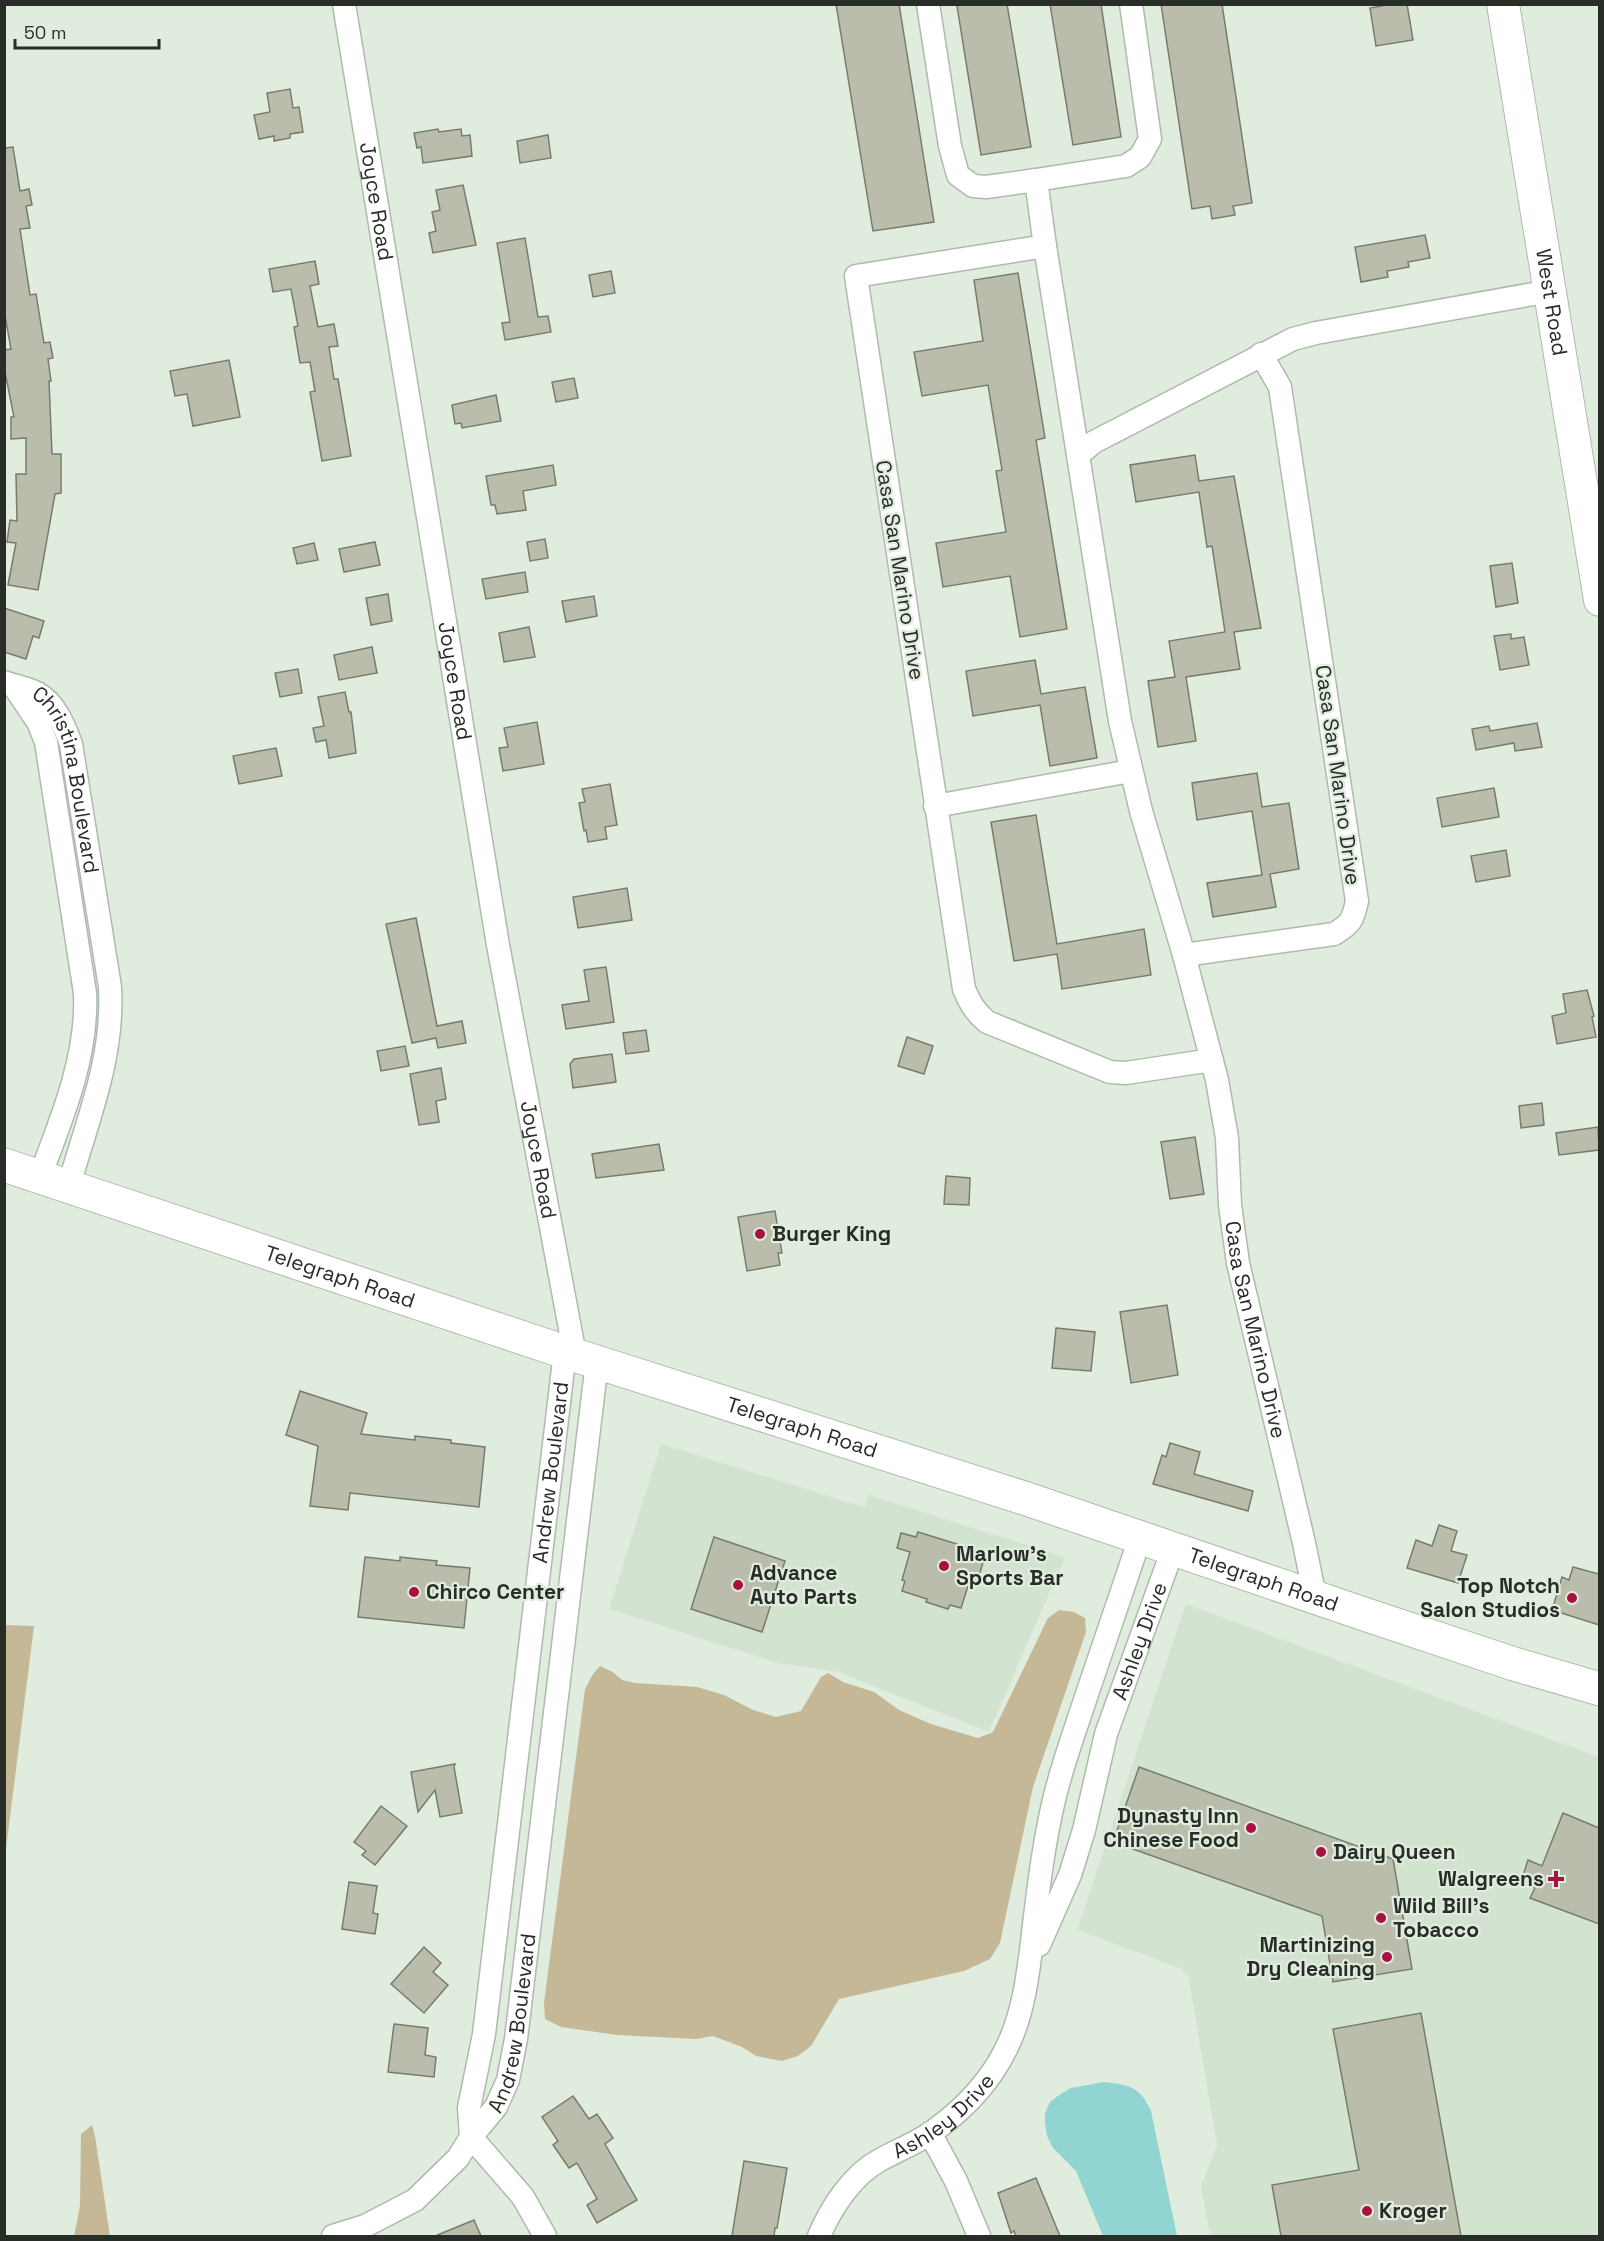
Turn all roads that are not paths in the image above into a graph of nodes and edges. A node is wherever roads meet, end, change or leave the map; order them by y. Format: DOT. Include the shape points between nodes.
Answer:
graph roads {
  1 [pos="344,4"];
  2 [pos="928,4"];
  3 [pos="1131,4"];
  4 [pos="1503,4"];
  5 [pos="1036,180"];
  6 [pos="1045,246"];
  7 [pos="1550,291"];
  8 [pos="1262,354"];
  9 [pos="1078,455"];
  10 [pos="1599,600"];
  11 [pos="9,684"];
  12 [pos="1131,771"];
  13 [pos="935,806"];
  14 [pos="88,848"];
  15 [pos="64,852"];
  16 [pos="1184,955"];
  17 [pos="81,1048"];
  18 [pos="107,1052"];
  19 [pos="1212,1060"];
  20 [pos="4,1165"];
  21 [pos="54,1181"];
  22 [pos="579,1357"];
  23 [pos="1140,1538"];
  24 [pos="1173,1549"];
  25 [pos="537,1591"];
  26 [pos="569,1596"];
  27 [pos="1315,1597"];
  28 [pos="1599,1689"];
  29 [pos="522,1711"];
  30 [pos="555,1716"];
  31 [pos="1077,1724"];
  32 [pos="1106,1734"];
  33 [pos="500,1893"];
  34 [pos="532,1899"];
  35 [pos="1029,1969"];
  36 [pos="930,2133"];
  37 [pos="471,2137"];
  38 [pos="333,2236"];
  39 [pos="545,2236"];
  40 [pos="819,2236"];
  41 [pos="979,2236"];
  1 -- 22 [label="street, Joyce Road" via="498,945"];
  2 -- 5 [label="street" via="958,175 964,182 986,187"];
  3 -- 5 [label="street" via="1150,127 1146,149 1133,164 1126,166"];
  4 -- 7 [label="street, West Road"];
  5 -- 6 [label="street"];
  6 -- 9 [label="street, Casa San Marino Drive"];
  6 -- 13 [label="street, Casa San Marino Drive" via="856,276"];
  7 -- 8 [label="street" via="1316,333"];
  7 -- 10 [label="street, West Road"];
  8 -- 9 [label="street" via="1094,442"];
  8 -- 16 [label="street, Casa San Marino Drive" via="1280,387 1357,901 1354,916 1334,934"];
  9 -- 12 [label="street, Casa San Marino Drive"];
  11 -- 14 [label="street, Christina Boulevard" via="37,693 50,704 65,728 79,782"];
  11 -- 15 [label="street, Christina Boulevard" via="38,722 46,742"];
  12 -- 13 [label="street"];
  12 -- 16 [label="street, Casa San Marino Drive"];
  13 -- 19 [label="street, Casa San Marino Drive" via="964,989 978,1015 1110,1072"];
  14 -- 15 [label="street"];
  14 -- 18 [label="street, Christina Boulevard" via="110,987 112,1022"];
  15 -- 17 [label="street, Christina Boulevard" via="85,993"];
  16 -- 19 [label="street, Casa San Marino Drive"];
  17 -- 18 [label="street"];
  17 -- 21 [label="street, Christina Boulevard" via="68,1096"];
  18 -- 21 [label="street, Christina Boulevard"];
  19 -- 27 [label="street, Casa San Marino Drive" via="1227,1137 1238,1263"];
  20 -- 21 [label="main road, Telegraph Road"];
  21 -- 22 [label="main road, Telegraph Road"];
  22 -- 23 [label="main road, Telegraph Road" via="841,1438"];
  22 -- 25 [label="street, Andrew Boulevard"];
  22 -- 26 [label="street, Andrew Boulevard"];
  23 -- 24 [label="main road, Telegraph Road"];
  23 -- 31 [label="street, Ashley Drive"];
  24 -- 27 [label="main road, Telegraph Road"];
  24 -- 32 [label="street, Ashley Drive"];
  25 -- 26 [label="street, Andrew Boulevard"];
  25 -- 29 [label="street, Andrew Boulevard"];
  26 -- 30 [label="street, Andrew Boulevard"];
  27 -- 28 [label="main road, Telegraph Road"];
  29 -- 30 [label="street"];
  29 -- 33 [label="street, Andrew Boulevard"];
  30 -- 34 [label="street, Andrew Boulevard"];
  31 -- 32 [label="street"];
  31 -- 35 [label="street, Ashley Drive" via="1064,1760 1042,1859"];
  32 -- 35 [label="street, Ashley Drive" via="1070,1875"];
  33 -- 34 [label="street"];
  33 -- 37 [label="street, Andrew Boulevard" via="484,2034 469,2108"];
  34 -- 37 [label="street, Andrew Boulevard" via="508,2080 496,2107"];
  35 -- 36 [label="street, Ashley Drive" via="1013,2033 991,2076 970,2100"];
  36 -- 40 [label="street, Ashley Drive" via="864,2170 833,2209"];
  36 -- 41 [label="street"];
  37 -- 38 [label="street, Andrew Boulevard" via="458,2158 415,2200 365,2226"];
  37 -- 39 [label="street" via="523,2197"];
}
